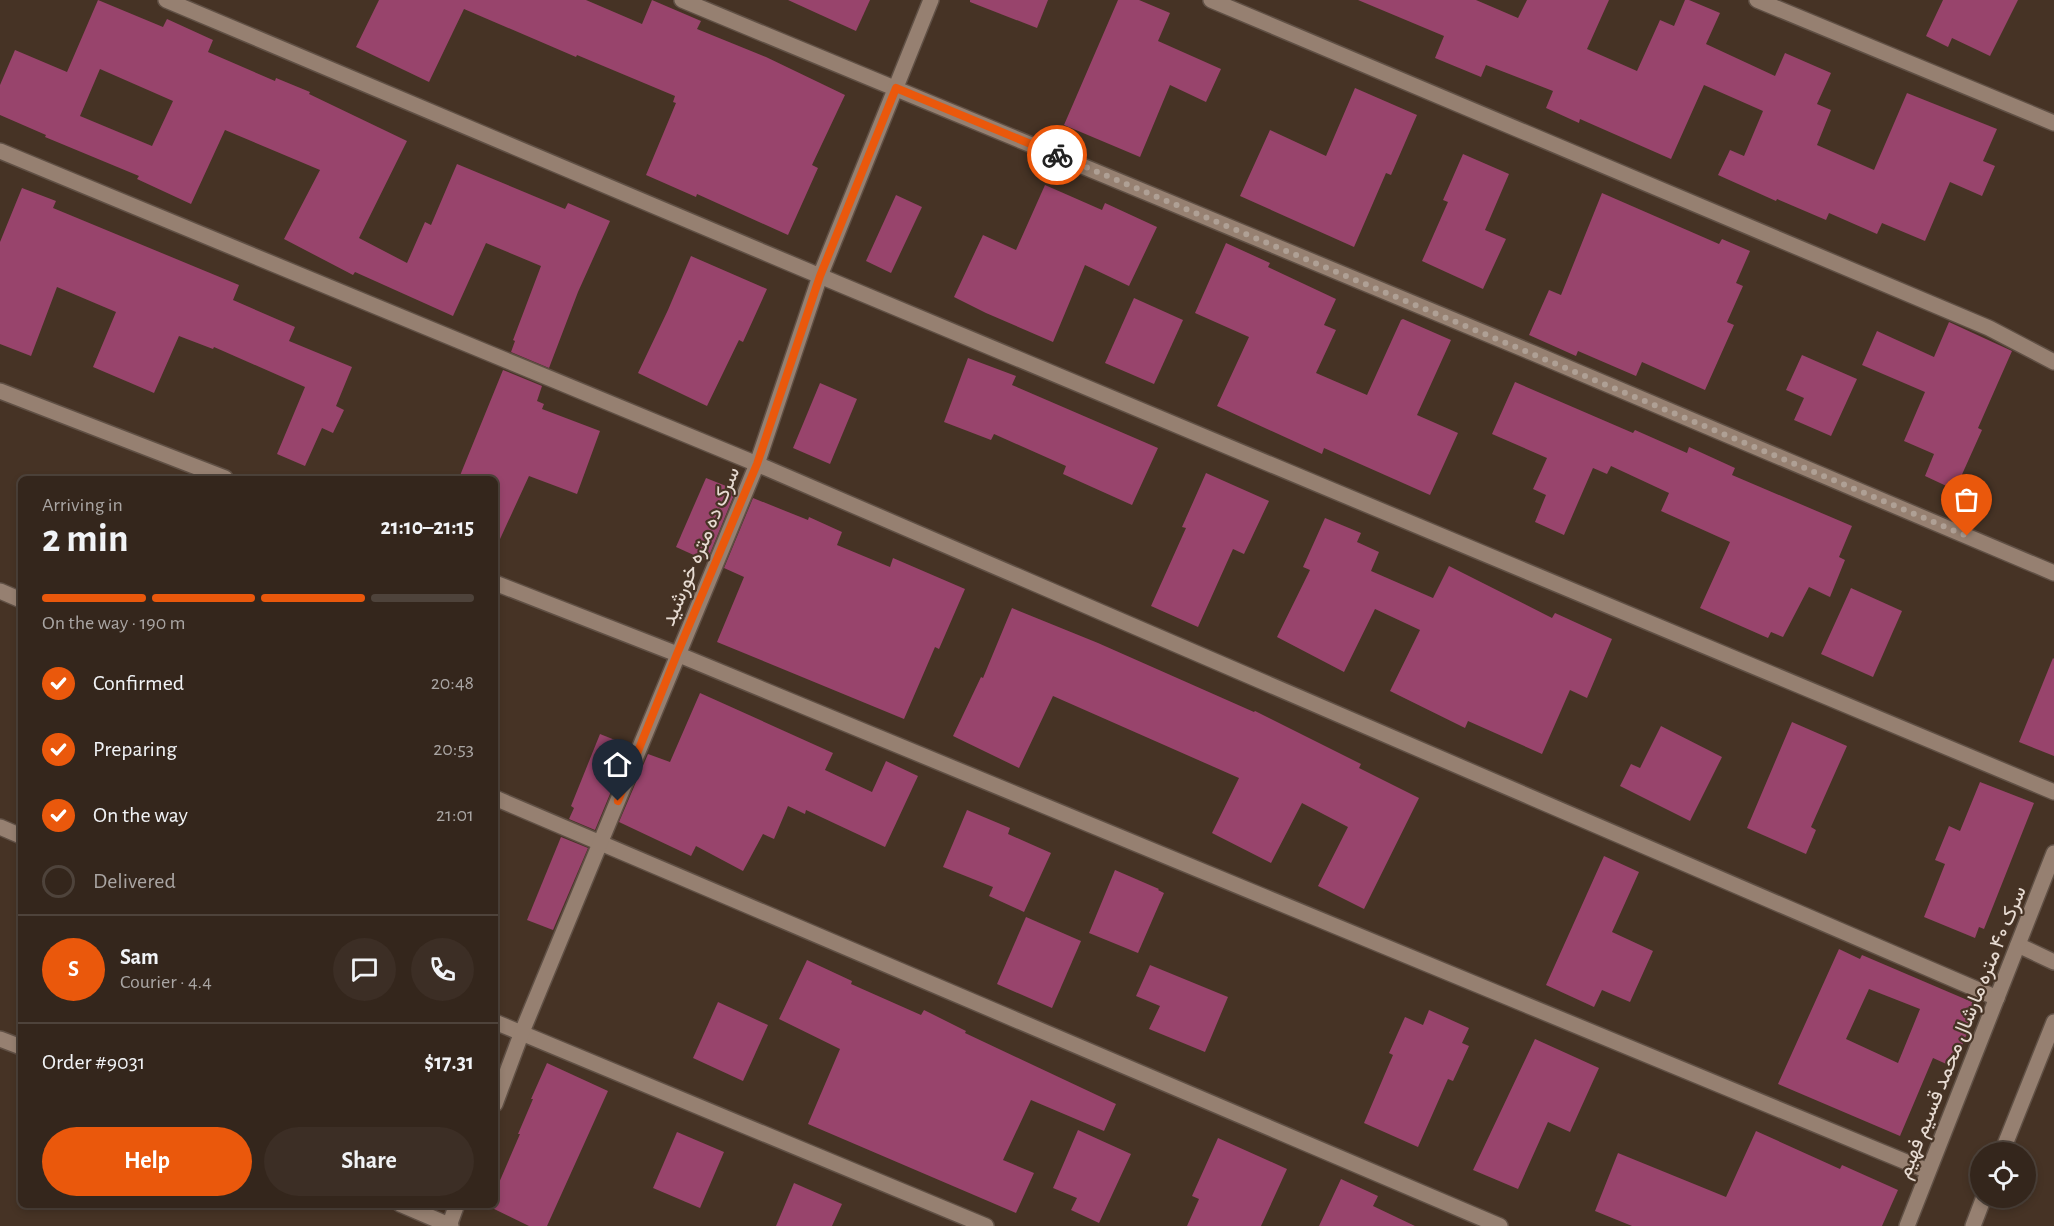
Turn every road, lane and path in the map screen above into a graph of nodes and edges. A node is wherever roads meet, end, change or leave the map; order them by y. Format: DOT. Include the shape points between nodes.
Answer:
graph roads {
  1 [pos="166,0"];
  2 [pos="682,0"];
  3 [pos="931,0"];
  4 [pos="1211,0"];
  5 [pos="1757,0"];
  6 [pos="896,88"];
  7 [pos="2054,123"];
  8 [pos="0,151"];
  9 [pos="820,276"];
  10 [pos="2054,362"];
  11 [pos="0,391"];
  12 [pos="757,464"];
  13 [pos="220,476"];
  14 [pos="2054,573"];
  15 [pos="498,584"];
  16 [pos="0,591"];
  17 [pos="18,599"];
  18 [pos="677,654"];
  19 [pos="2054,792"];
  20 [pos="498,799"];
  21 [pos="0,827"];
  22 [pos="18,835"];
  23 [pos="602,843"];
  24 [pos="2054,853"];
  25 [pos="2018,945"];
  26 [pos="2054,962"];
  27 [pos="1997,998"];
  28 [pos="2054,1022"];
  29 [pos="498,1023"];
  30 [pos="522,1032"];
  31 [pos="0,1039"];
  32 [pos="18,1046"];
  33 [pos="498,1096"];
  34 [pos="2006,1142"];
  35 [pos="1928,1171"];
  36 [pos="408,1208"];
  37 [pos="456,1208"];
  38 [pos="1980,1208"];
  39 [pos="450,1226"];
  40 [pos="986,1226"];
  41 [pos="1500,1226"];
  42 [pos="1907,1226"];
  43 [pos="1973,1226"];
  1 -- 9 [label="street"];
  2 -- 6 [label="street"];
  3 -- 6 [label="street, سرک ده متره خورشید"];
  4 -- 10 [label="street" via="1989,328"];
  5 -- 7 [label="street"];
  6 -- 9 [label="street, سرک ده متره خورشید"];
  6 -- 14 [label="street"];
  8 -- 12 [label="street"];
  9 -- 12 [label="street, سرک ده متره خورشید"];
  9 -- 19 [label="street"];
  11 -- 13 [label="street"];
  12 -- 18 [label="street, سرک ده متره خورشید"];
  12 -- 27 [label="street"];
  15 -- 18 [label="street"];
  16 -- 17 [label="street"];
  18 -- 23 [label="street, سرک ده متره خورشید"];
  18 -- 35 [label="street"];
  20 -- 23 [label="street"];
  21 -- 22 [label="street"];
  23 -- 30 [label="street, سرک ده متره خورشید"];
  23 -- 41 [label="street"];
  24 -- 25 [label="street, سرک ۴۰ متره مارشال محمد قسیم فهیم"];
  25 -- 26 [label="street"];
  25 -- 27 [label="street, سرک ۴۰ متره مارشال محمد قسیم فهیم"];
  27 -- 35 [label="street, سرک ۴۰ متره مارشال محمد قسیم فهیم"];
  28 -- 34 [label="street"];
  29 -- 30 [label="street"];
  30 -- 33 [label="street, سرک ده متره خورشید"];
  30 -- 40 [label="street"];
  31 -- 32 [label="street"];
  35 -- 42 [label="street, سرک ۴۰ متره مارشال محمد قسیم فهیم"];
  36 -- 39 [label="street"];
  37 -- 39 [label="street"];
  38 -- 43 [label="street"];
}
